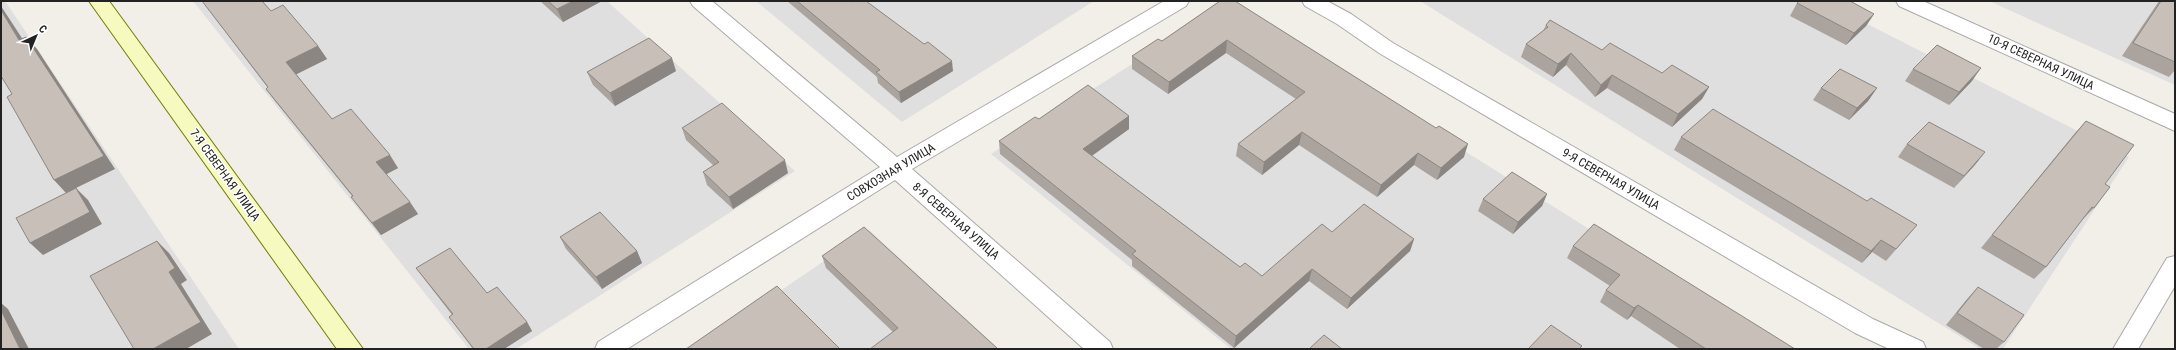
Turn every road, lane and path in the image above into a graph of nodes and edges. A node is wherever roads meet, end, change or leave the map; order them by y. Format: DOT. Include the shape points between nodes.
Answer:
graph roads {
  1 [pos="100,1"];
  2 [pos="700,1"];
  3 [pos="1179,1"];
  4 [pos="1312,1"];
  5 [pos="1906,1"];
  6 [pos="2175,123"];
  7 [pos="896,168"];
  8 [pos="2175,265"];
  9 [pos="351,349"];
  10 [pos="607,349"];
  11 [pos="1101,349"];
  12 [pos="1914,349"];
  13 [pos="2125,349"];
  1 -- 9 [label="main road, 7-Я СЕВЕРНАЯ УЛИЦА"];
  2 -- 7 [label="street, 8-Я СЕВЕРНАЯ УЛИЦА"];
  3 -- 7 [label="street, СОВХОЗНАЯ УЛИЦА"];
  4 -- 12 [label="street, 9-Я СЕВЕРНАЯ УЛИЦА" via="1386,48 1851,318"];
  5 -- 6 [label="street, 10-Я СЕВЕРНАЯ УЛИЦА"];
  7 -- 10 [label="street, СОВХОЗНАЯ УЛИЦА"];
  7 -- 11 [label="street, 8-Я СЕВЕРНАЯ УЛИЦА"];
  8 -- 13 [label="street"];
}
